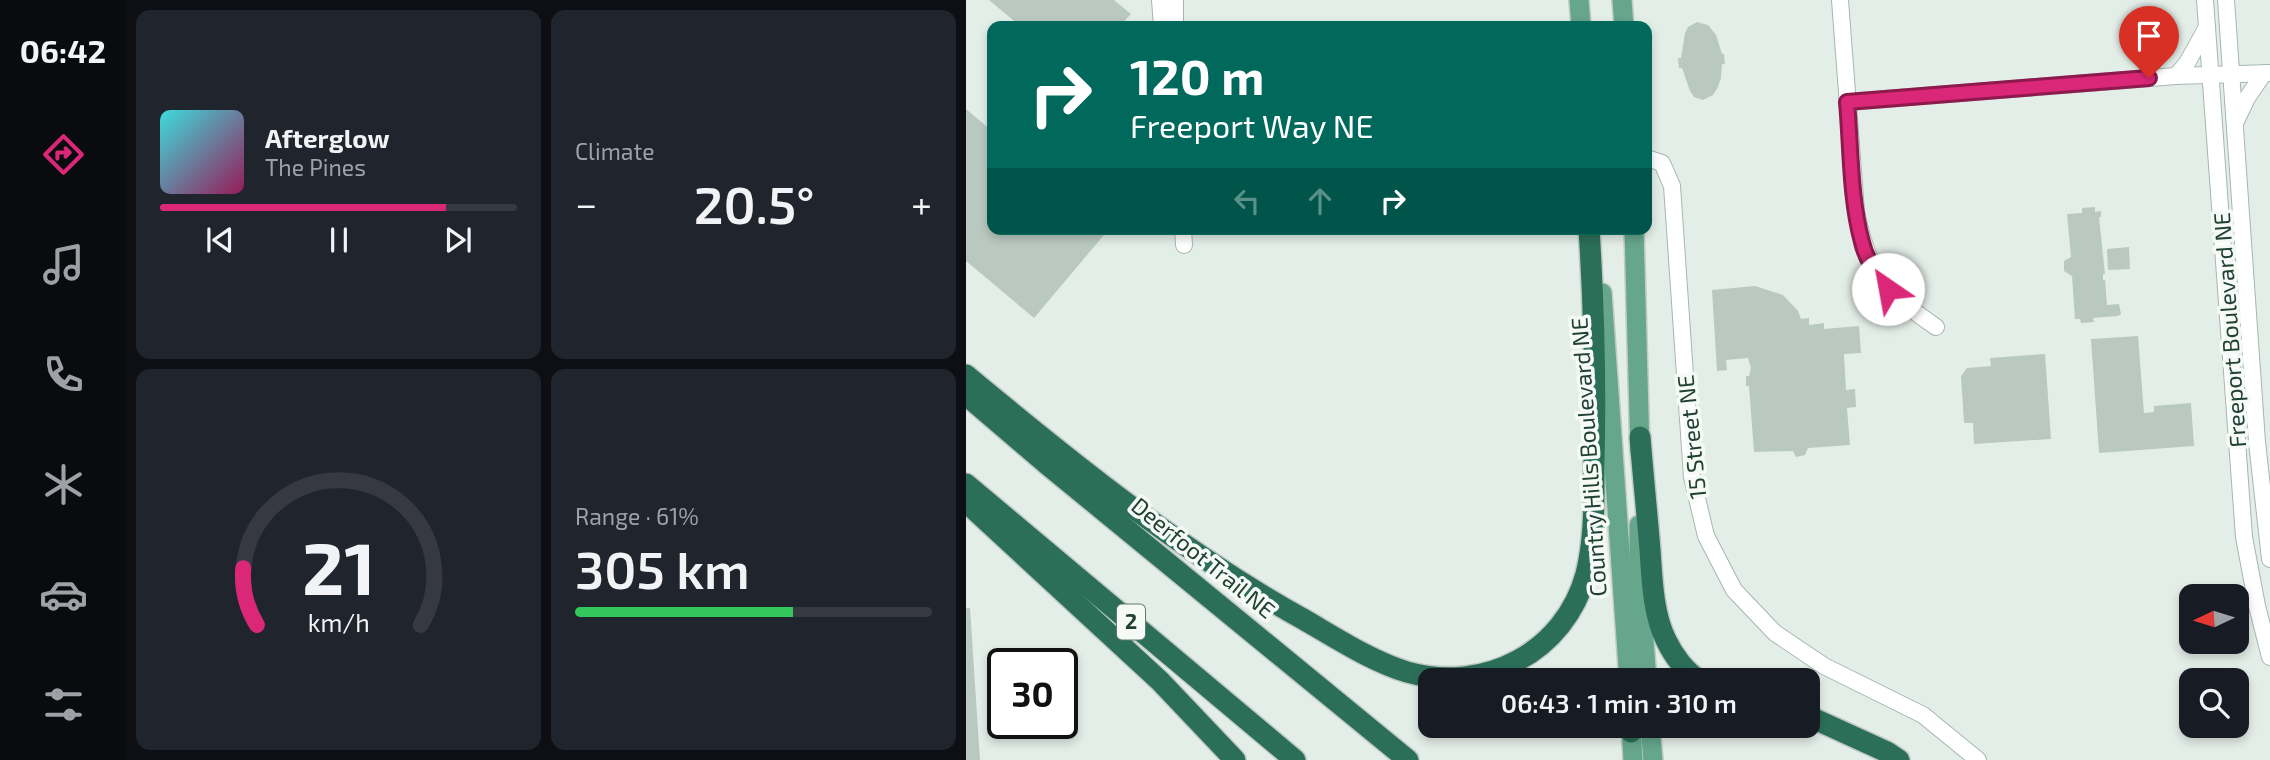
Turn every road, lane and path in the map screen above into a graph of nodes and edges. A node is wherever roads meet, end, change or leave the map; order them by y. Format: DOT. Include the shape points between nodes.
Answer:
graph roads {
  1 [pos="1160,0"];
  2 [pos="1175,0"];
  3 [pos="1579,0"];
  4 [pos="1622,0"];
  5 [pos="1840,0"];
  6 [pos="2205,0"];
  7 [pos="2226,0"];
  8 [pos="1162,21"];
  9 [pos="1175,21"];
  10 [pos="1581,21"];
  11 [pos="1624,21"];
  12 [pos="2207,27"];
  13 [pos="2267,73"];
  14 [pos="2231,74"];
  15 [pos="2212,75"];
  16 [pos="2176,76"];
  17 [pos="1847,102"];
  18 [pos="2235,123"];
  19 [pos="1652,160"];
  20 [pos="1589,235"];
  21 [pos="1597,235"];
  22 [pos="1634,235"];
  23 [pos="1936,327"];
  24 [pos="966,374"];
  25 [pos="966,395"];
  26 [pos="2256,435"];
  27 [pos="1640,437"];
  28 [pos="2270,447"];
  29 [pos="2265,471"];
  30 [pos="2240,474"];
  31 [pos="966,484"];
  32 [pos="2266,489"];
  33 [pos="2241,491"];
  34 [pos="966,502"];
  35 [pos="2270,559"];
  36 [pos="2270,657"];
  37 [pos="1628,668"];
  38 [pos="1646,668"];
  39 [pos="1686,668"];
  40 [pos="1820,721"];
  41 [pos="1820,731"];
  42 [pos="1636,738"];
  43 [pos="1642,738"];
  44 [pos="1404,756"];
  45 [pos="1235,760"];
  46 [pos="1295,760"];
  47 [pos="1633,760"];
  48 [pos="1653,760"];
  49 [pos="1880,760"];
  50 [pos="1899,760"];
  51 [pos="1978,760"];
  1 -- 8 [label="street"];
  2 -- 9 [label="street"];
  3 -- 10 [label="main road"];
  4 -- 11 [label="main road"];
  5 -- 17 [label="street"];
  6 -- 12 [label="street, Freeport Boulevard NE"];
  7 -- 14 [label="street, Freeport Boulevard NE"];
  12 -- 15 [label="street, Freeport Boulevard NE"];
  12 -- 16 [label="street"];
  13 -- 14 [label="street"];
  13 -- 18 [label="street"];
  14 -- 15 [label="street"];
  14 -- 18 [label="street, Freeport Boulevard NE"];
  15 -- 16 [label="street"];
  15 -- 30 [label="street, Freeport Boulevard NE"];
  16 -- 17 [label="street"];
  17 -- 23 [label="street" via="1862,243 1872,268 1888,289"];
  18 -- 26 [label="street, Freeport Boulevard NE"];
  19 -- 51 [label="street, 15 Street NE" via="1662,163 1672,186 1692,477 1706,536 1734,590 1775,633 1824,666 1923,715"];
  20 -- 24 [label="highway" via="1595,430 1586,573 1575,602 1549,639 1531,654 1472,677 1405,671 1304,620 1162,531"];
  21 -- 37 [label="main road, Country Hills Boulevard NE"];
  22 -- 27 [label="main road, Country Hills Boulevard NE"];
  25 -- 44 [label="highway, Deerfoot Trail NE"];
  26 -- 28 [label="street"];
  26 -- 29 [label="street, Freeport Boulevard NE"];
  27 -- 38 [label="main road, Country Hills Boulevard NE" via="1639,573"];
  27 -- 39 [label="highway" via="1659,619 1666,640"];
  29 -- 30 [label="street"];
  29 -- 32 [label="street, Freeport Boulevard NE"];
  30 -- 33 [label="street, Freeport Boulevard NE"];
  31 -- 46 [label="highway, 2"];
  32 -- 33 [label="street"];
  32 -- 35 [label="street, Freeport Boulevard NE"];
  33 -- 36 [label="street, Freeport Boulevard NE" via="2244,537"];
  34 -- 45 [label="highway" via="1160,681"];
  40 -- 50 [label="highway"];
  41 -- 49 [label="highway"];
  42 -- 47 [label="main road"];
  43 -- 48 [label="main road"];
}
